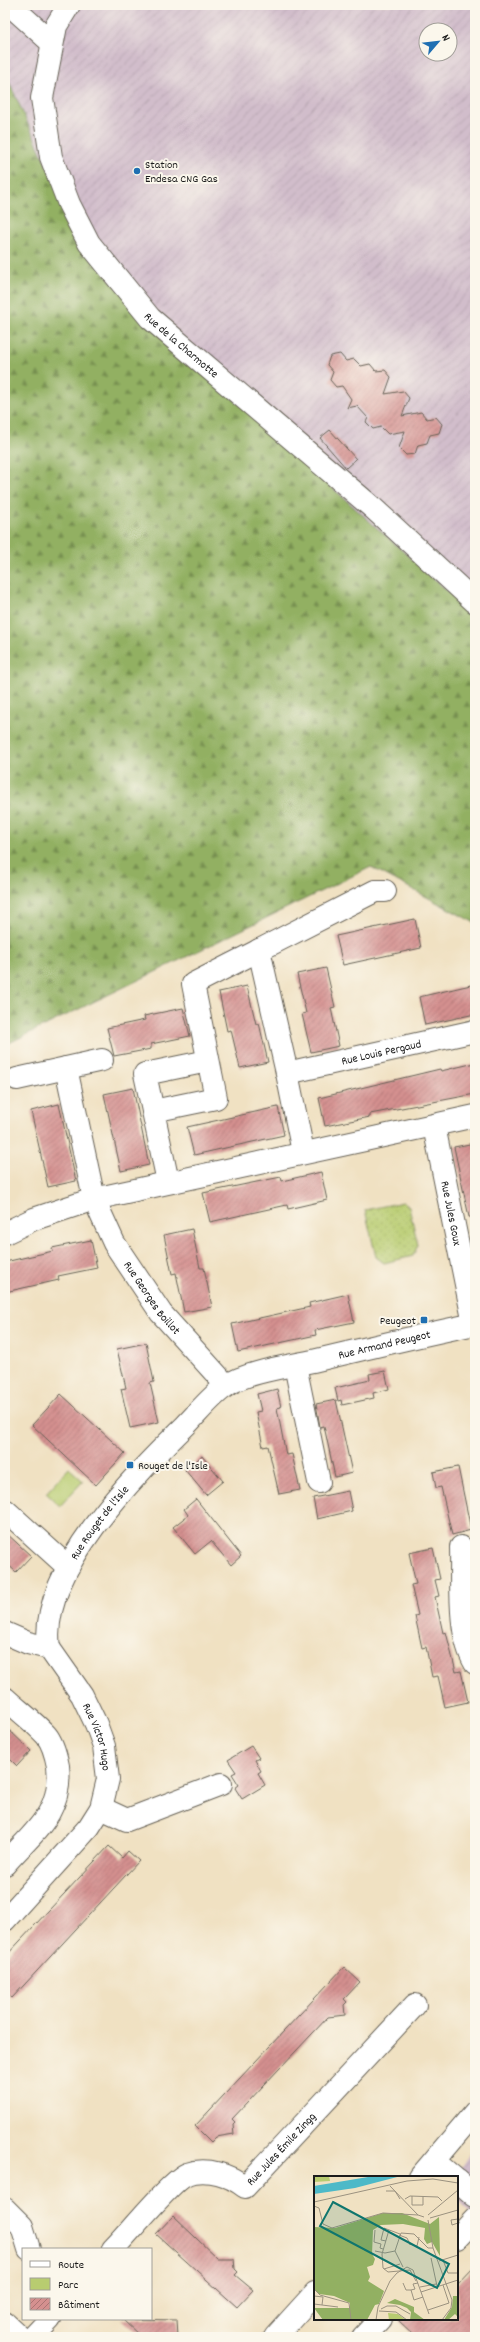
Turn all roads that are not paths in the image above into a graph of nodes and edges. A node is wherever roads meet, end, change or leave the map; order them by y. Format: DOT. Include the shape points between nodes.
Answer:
graph roads {
  1 [pos="10,5"];
  2 [pos="69,5"];
  3 [pos="51,42"];
  4 [pos="475,602"];
  5 [pos="385,891"];
  6 [pos="259,950"];
  7 [pos="475,1031"];
  8 [pos="102,1060"];
  9 [pos="208,1061"];
  10 [pos="66,1068"];
  11 [pos="287,1073"];
  12 [pos="17,1079"];
  13 [pos="153,1111"];
  14 [pos="475,1116"];
  15 [pos="434,1126"];
  16 [pos="303,1152"];
  17 [pos="168,1182"];
  18 [pos="94,1199"];
  19 [pos="5,1233"];
  20 [pos="475,1324"];
  21 [pos="295,1364"];
  22 [pos="226,1385"];
  23 [pos="319,1482"];
  24 [pos="5,1510"];
  25 [pos="460,1547"];
  26 [pos="68,1567"];
  27 [pos="5,1633"];
  28 [pos="49,1648"];
  29 [pos="475,1663"];
  30 [pos="5,1698"];
  31 [pos="221,1784"];
  32 [pos="101,1808"];
  33 [pos="5,1864"];
  34 [pos="5,1920"];
  35 [pos="415,2005"];
  36 [pos="475,2112"];
  37 [pos="434,2161"];
  38 [pos="421,2176"];
  39 [pos="452,2176"];
  40 [pos="458,2181"];
  41 [pos="475,2196"];
  42 [pos="5,2209"];
  43 [pos="475,2219"];
  44 [pos="458,2237"];
  45 [pos="29,2248"];
  46 [pos="115,2248"];
  47 [pos="314,2294"];
  48 [pos="49,2320"];
  49 [pos="379,2320"];
  50 [pos="5,2323"];
  51 [pos="20,2337"];
  52 [pos="33,2337"];
  53 [pos="275,2337"];
  54 [pos="363,2337"];
  1 -- 3 [label="street"];
  2 -- 3 [label="street, Rue de la Charmotte" via="56,26"];
  3 -- 4 [label="street, Rue de la Charmotte" via="42,98 51,157 89,243 150,318 373,508"];
  5 -- 6 [label="street" via="375,891"];
  6 -- 9 [label="street" via="193,984"];
  6 -- 11 [label="street"];
  7 -- 11 [label="street, Rue Louis Pergaud"];
  8 -- 10 [label="street"];
  9 -- 13 [label="street" via="145,1074"];
  9 -- 13 [label="street" via="216,1098"];
  10 -- 12 [label="street"];
  10 -- 18 [label="street"];
  11 -- 16 [label="street"];
  13 -- 17 [label="street"];
  14 -- 15 [label="street"];
  15 -- 16 [label="street"];
  15 -- 20 [label="street, Rue Jules Goux"];
  16 -- 17 [label="street"];
  17 -- 18 [label="street"];
  18 -- 19 [label="street" via="34,1219"];
  18 -- 22 [label="street, Rue Georges Boillot" via="114,1243 161,1313"];
  20 -- 21 [label="street, Rue Armand Peugeot"];
  21 -- 22 [label="street, Rue Armand Peugeot" via="262,1371"];
  21 -- 23 [label="street"];
  22 -- 26 [label="street, Rue Rouget de l'Isle" via="165,1445 137,1477 86,1536"];
  24 -- 26 [label="street"];
  25 -- 29 [label="street" via="463,1626 470,1655"];
  26 -- 28 [label="street, Rue Rouget de l'Isle" via="50,1613 47,1633"];
  27 -- 28 [label="street" via="28,1643"];
  28 -- 32 [label="street, Rue Victor Hugo" via="82,1695 104,1746 108,1779"];
  30 -- 33 [label="street" via="47,1736 56,1755 60,1783 57,1799 49,1815"];
  31 -- 32 [label="street" via="127,1820"];
  32 -- 34 [label="street, Rue Victor Hugo" via="89,1827"];
  35 -- 46 [label="street, Rue Jules Émile Zingg" via="245,2187 232,2177 207,2172 186,2174 174,2183"];
  36 -- 37 [label="street"];
  37 -- 38 [label="street"];
  37 -- 39 [label="street"];
  40 -- 41 [label="street"];
  42 -- 45 [label="street" via="22,2226"];
  43 -- 44 [label="street"];
  47 -- 53 [label="street"];
  48 -- 52 [label="street"];
  49 -- 54 [label="street"];
  50 -- 51 [label="street"];
}
